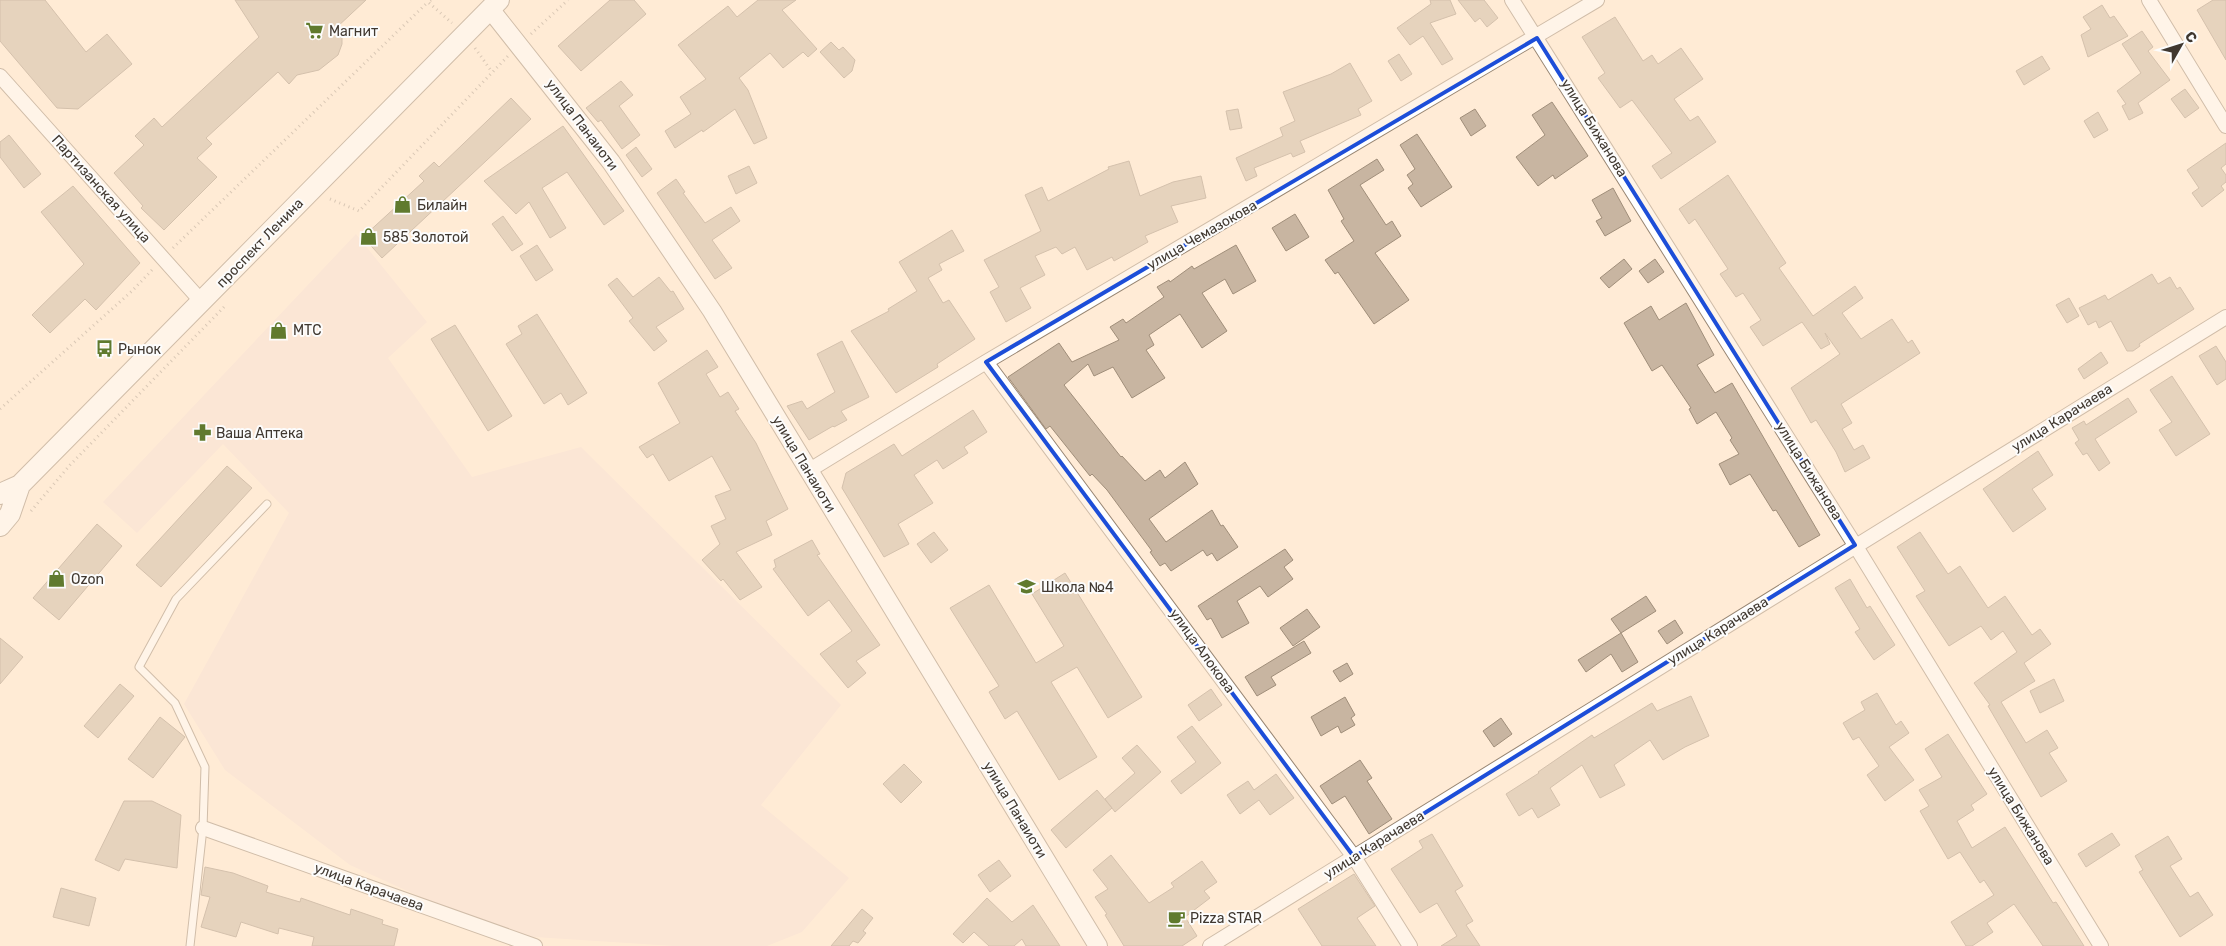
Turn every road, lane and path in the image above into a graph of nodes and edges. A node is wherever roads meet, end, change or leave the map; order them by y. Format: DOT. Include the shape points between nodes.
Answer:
graph roads {
  1 [pos="568,0"];
  2 [pos="1512,0"];
  3 [pos="1597,0"];
  4 [pos="2149,0"];
  5 [pos="428,2"];
  6 [pos="491,3"];
  7 [pos="1537,38"];
  8 [pos="520,45"];
  9 [pos="0,76"];
  10 [pos="2226,126"];
  11 [pos="324,205"];
  12 [pos="163,258"];
  13 [pos="202,302"];
  14 [pos="228,303"];
  15 [pos="2226,317"];
  16 [pos="986,362"];
  17 [pos="0,408"];
  18 [pos="808,471"];
  19 [pos="267,504"];
  20 [pos="7,508"];
  21 [pos="1855,546"];
  22 [pos="202,828"];
  23 [pos="1354,857"];
  24 [pos="190,946"];
  25 [pos="535,946"];
  26 [pos="1098,946"];
  27 [pos="1210,946"];
  28 [pos="1410,946"];
  29 [pos="2101,946"];
  1 -- 8 [label="path"];
  2 -- 7 [label="street, улица Бижанова"];
  3 -- 7 [label="street, улица Чемазокова"];
  4 -- 10 [label="street"];
  5 -- 12 [label="path"];
  6 -- 8 [label="street, улица Панаиоти"];
  6 -- 13 [label="main road, проспект Ленина"];
  7 -- 16 [label="street, улица Чемазокова"];
  7 -- 21 [label="street, улица Бижанова"];
  8 -- 11 [label="path" via="359,211 331,198"];
  8 -- 18 [label="street, улица Панаиоти" via="611,162 712,311"];
  9 -- 12 [label="street, Партизанская улица"];
  12 -- 13 [label="street, Партизанская улица"];
  12 -- 17 [label="path" via="132,291"];
  13 -- 20 [label="main road, проспект Ленина" via="20,485"];
  14 -- 20 [label="path" via="70,465"];
  15 -- 21 [label="street, улица Карачаева"];
  16 -- 18 [label="street, улица Чемазокова"];
  16 -- 23 [label="street, улица Алокова"];
  18 -- 26 [label="street, улица Панаиоти"];
  19 -- 22 [label="lane" via="176,599 139,667 175,703 205,768"];
  21 -- 23 [label="street, улица Карачаева"];
  21 -- 29 [label="street, улица Бижанова"];
  22 -- 24 [label="lane"];
  22 -- 25 [label="street, улица Карачаева"];
  23 -- 27 [label="street, улица Карачаева"];
  23 -- 28 [label="street, улица Алокова"];
}
